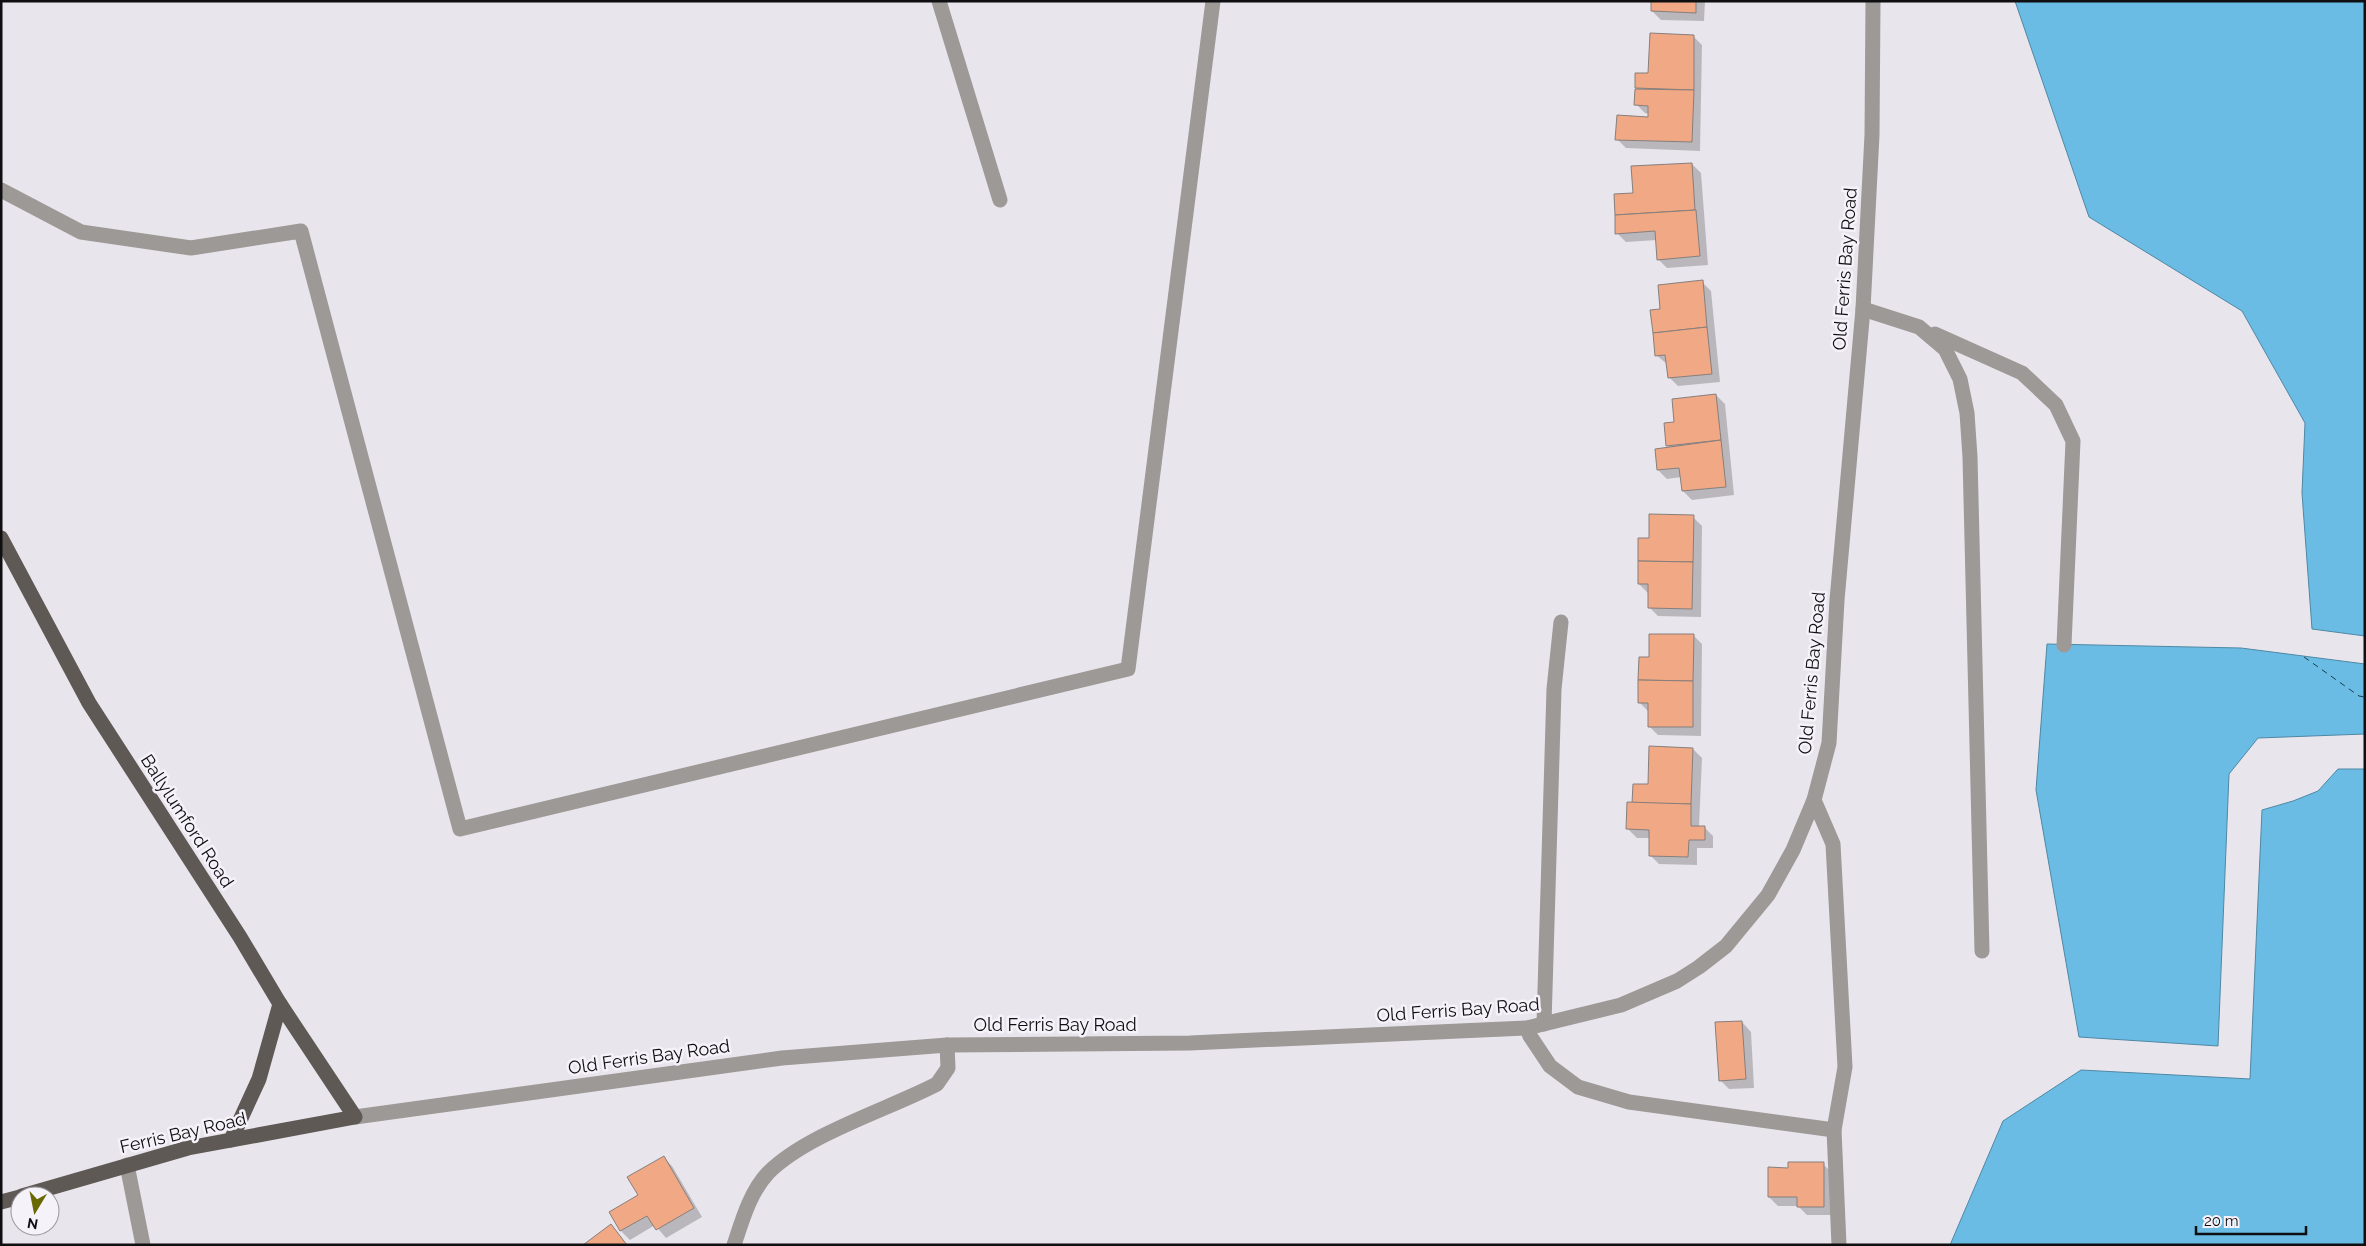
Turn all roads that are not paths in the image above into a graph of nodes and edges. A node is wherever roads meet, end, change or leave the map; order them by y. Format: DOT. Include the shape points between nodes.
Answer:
graph roads {
  1 [pos="939,1"];
  2 [pos="1213,1"];
  3 [pos="1873,1"];
  4 [pos="1,190"];
  5 [pos="1000,200"];
  6 [pos="1863,309"];
  7 [pos="1919,327"];
  8 [pos="1,538"];
  9 [pos="1561,622"];
  10 [pos="2064,645"];
  11 [pos="1814,800"];
  12 [pos="1982,951"];
  13 [pos="280,1004"];
  14 [pos="1544,1024"];
  15 [pos="1527,1028"];
  16 [pos="947,1045"];
  17 [pos="355,1117"];
  18 [pos="1834,1130"];
  19 [pos="231,1140"];
  20 [pos="127,1165"];
  21 [pos="55,1186"];
  22 [pos="143,1245"];
  23 [pos="734,1245"];
  24 [pos="1839,1245"];
  1 -- 5 [label="street"];
  2 -- 4 [label="street" via="1128,669 460,829 301,230 191,248 81,232"];
  3 -- 6 [label="street, Old Ferris Bay Road" via="1872,135"];
  6 -- 7 [label="street"];
  6 -- 11 [label="street, Old Ferris Bay Road" via="1837,600 1829,743"];
  7 -- 10 [label="street" via="2022,373 2056,404 2073,441"];
  7 -- 12 [label="street" via="1945,349 1960,379 1967,412"];
  8 -- 13 [label="main road, Ballylumford Road" via="89,703"];
  9 -- 14 [label="street" via="1554,689"];
  11 -- 14 [label="street, Old Ferris Bay Road" via="1793,850 1768,895 1726,946 1677,981 1645,996"];
  11 -- 18 [label="street" via="1833,844 1845,1067"];
  13 -- 17 [label="main road, Ballylumford Road"];
  13 -- 19 [label="main road" via="259,1079"];
  14 -- 15 [label="street, Old Ferris Bay Road"];
  15 -- 16 [label="street, Old Ferris Bay Road" via="1190,1043"];
  15 -- 18 [label="street" via="1550,1066 1578,1087 1628,1102"];
  16 -- 17 [label="street, Old Ferris Bay Road" via="782,1058"];
  16 -- 23 [label="street" via="948,1068 936,1084 808,1144 768,1173 749,1203"];
  17 -- 19 [label="main road, Ferris Bay Road"];
  18 -- 24 [label="street"];
  19 -- 20 [label="main road, Ferris Bay Road"];
  20 -- 21 [label="main road, Ferris Bay Road"];
  20 -- 22 [label="street"];
}
